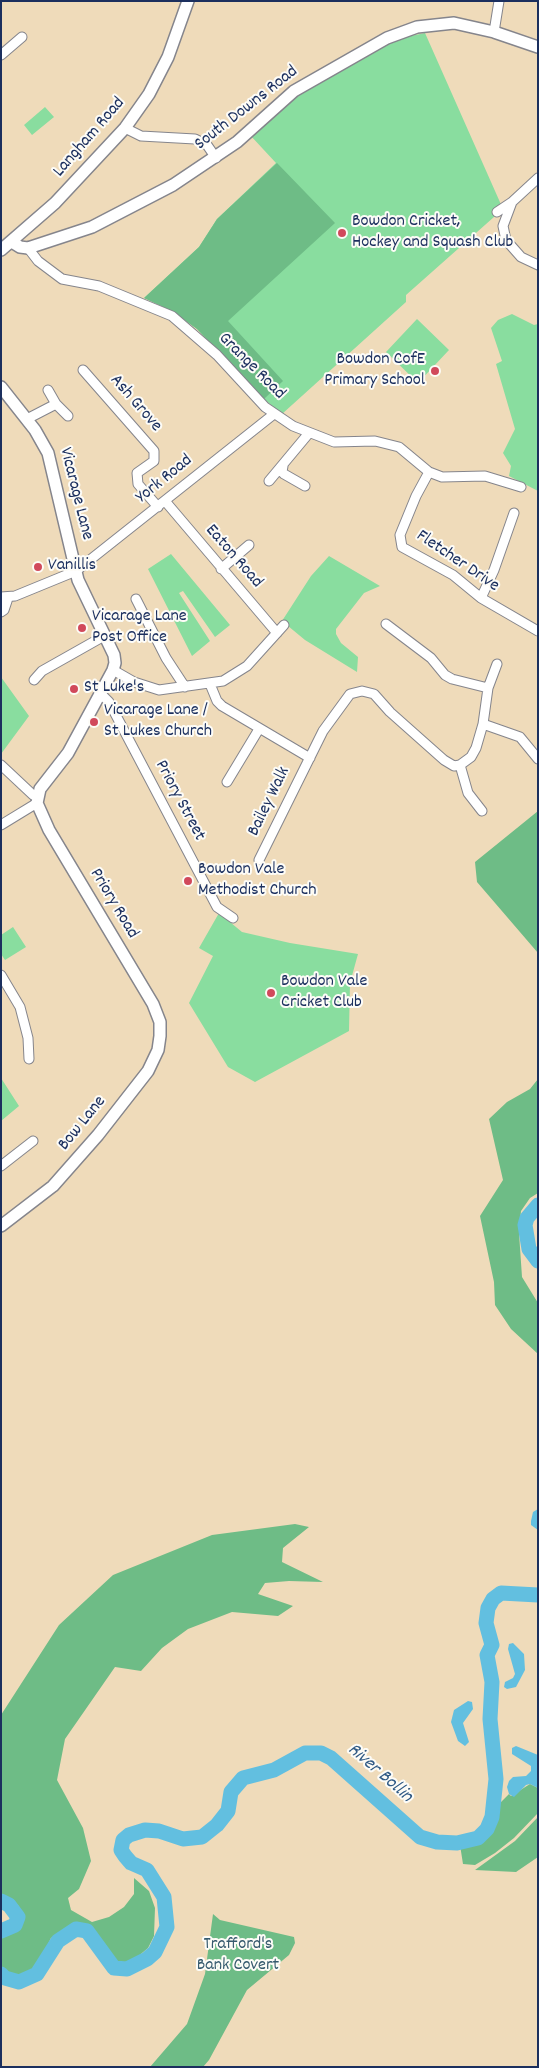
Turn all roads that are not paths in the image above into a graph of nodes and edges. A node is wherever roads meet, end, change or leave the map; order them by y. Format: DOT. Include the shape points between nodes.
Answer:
graph roads {
  1 [pos="188,1"];
  2 [pos="499,1"];
  3 [pos="494,32"];
  4 [pos="22,37"];
  5 [pos="538,47"];
  6 [pos="1,55"];
  7 [pos="126,128"];
  8 [pos="216,158"];
  9 [pos="538,178"];
  10 [pos="512,202"];
  11 [pos="497,212"];
  12 [pos="12,242"];
  13 [pos="28,248"];
  14 [pos="1,250"];
  15 [pos="538,265"];
  16 [pos="83,370"];
  17 [pos="1,387"];
  18 [pos="48,390"];
  19 [pos="56,404"];
  20 [pos="274,414"];
  21 [pos="68,416"];
  22 [pos="26,419"];
  23 [pos="309,433"];
  24 [pos="282,466"];
  25 [pos="430,472"];
  26 [pos="269,481"];
  27 [pos="305,486"];
  28 [pos="521,486"];
  29 [pos="161,504"];
  30 [pos="514,513"];
  31 [pos="249,545"];
  32 [pos="222,568"];
  33 [pos="76,571"];
  34 [pos="5,598"];
  35 [pos="481,598"];
  36 [pos="136,599"];
  37 [pos="1,612"];
  38 [pos="284,624"];
  39 [pos="386,624"];
  40 [pos="538,631"];
  41 [pos="277,633"];
  42 [pos="104,636"];
  43 [pos="497,664"];
  44 [pos="113,670"];
  45 [pos="34,680"];
  46 [pos="210,684"];
  47 [pos="185,688"];
  48 [pos="488,688"];
  49 [pos="101,694"];
  50 [pos="483,724"];
  51 [pos="259,730"];
  52 [pos="310,758"];
  53 [pos="538,759"];
  54 [pos="1,765"];
  55 [pos="460,766"];
  56 [pos="227,782"];
  57 [pos="38,800"];
  58 [pos="482,811"];
  59 [pos="1,824"];
  60 [pos="260,860"];
  61 [pos="233,918"];
  62 [pos="1,975"];
  63 [pos="160,1022"];
  64 [pos="29,1059"];
  65 [pos="33,1142"];
  66 [pos="1,1166"];
  67 [pos="1,1226"];
  1 -- 7 [label="street, Langham Road" via="168,57"];
  2 -- 3 [label="street"];
  3 -- 5 [label="street, South Downs Road"];
  3 -- 8 [label="street, South Downs Road" via="454,23 417,27 387,38 294,91"];
  4 -- 6 [label="street"];
  7 -- 8 [label="street" via="141,136 195,139 207,145"];
  7 -- 12 [label="street, Langham Road" via="55,203"];
  8 -- 13 [label="street, South Downs Road" via="174,185 92,227"];
  9 -- 10 [label="street"];
  10 -- 11 [label="street"];
  10 -- 15 [label="street" via="503,226 506,240 521,257"];
  12 -- 13 [label="street"];
  12 -- 14 [label="street, Langham Road"];
  13 -- 20 [label="street, Grange Road" via="38,261 62,279 98,286 172,316 217,355"];
  16 -- 29 [label="street, Ash Grove" via="154,452 154,461 137,474 138,484"];
  17 -- 22 [label="street, Vicarage Lane"];
  18 -- 19 [label="street"];
  19 -- 21 [label="street"];
  19 -- 22 [label="street"];
  20 -- 23 [label="street, Grange Road"];
  20 -- 29 [label="street, York Road"];
  22 -- 33 [label="street, Vicarage Lane" via="48,453"];
  23 -- 24 [label="street"];
  23 -- 25 [label="street, Grange Road" via="334,442 375,441 399,448"];
  24 -- 26 [label="street"];
  24 -- 27 [label="street" via="284,474"];
  25 -- 28 [label="street, Grange Road" via="453,478 485,476"];
  25 -- 35 [label="street, Fletcher Drive" via="400,535 402,547 452,576"];
  29 -- 32 [label="street, Eaton Road"];
  29 -- 33 [label="street, York Road"];
  30 -- 35 [label="street"];
  31 -- 32 [label="street"];
  32 -- 41 [label="street, Eaton Road"];
  33 -- 34 [label="street, York Road"];
  33 -- 42 [label="street, Vicarage Lane"];
  34 -- 37 [label="street"];
  35 -- 40 [label="street, Fletcher Drive"];
  36 -- 47 [label="street"];
  38 -- 41 [label="street"];
  39 -- 48 [label="street" via="431,658 445,675"];
  41 -- 46 [label="street" via="247,666 223,682"];
  42 -- 44 [label="street, Vicarage Lane" via="114,655"];
  42 -- 45 [label="street" via="42,671"];
  43 -- 48 [label="street"];
  44 -- 47 [label="street" via="134,682 159,690"];
  44 -- 49 [label="street"];
  46 -- 47 [label="street"];
  46 -- 51 [label="street" via="222,706"];
  48 -- 50 [label="street"];
  49 -- 57 [label="street" via="68,753 51,773"];
  49 -- 61 [label="street, Priory Street" via="109,702 217,907"];
  50 -- 53 [label="street" via="520,737"];
  50 -- 55 [label="street" via="473,753"];
  51 -- 52 [label="street"];
  51 -- 56 [label="street"];
  52 -- 55 [label="street, Bailey Walk" via="323,731 350,694 366,691 374,694 444,760"];
  52 -- 60 [label="street, Bailey Walk"];
  54 -- 57 [label="street"];
  55 -- 58 [label="street" via="468,793"];
  57 -- 59 [label="street"];
  57 -- 63 [label="street, Priory Road" via="49,830 153,1004"];
  62 -- 64 [label="street" via="24,1018"];
  63 -- 67 [label="street, Bow Lane" via="158,1050 148,1071 65,1174"];
  65 -- 66 [label="street"];
}
